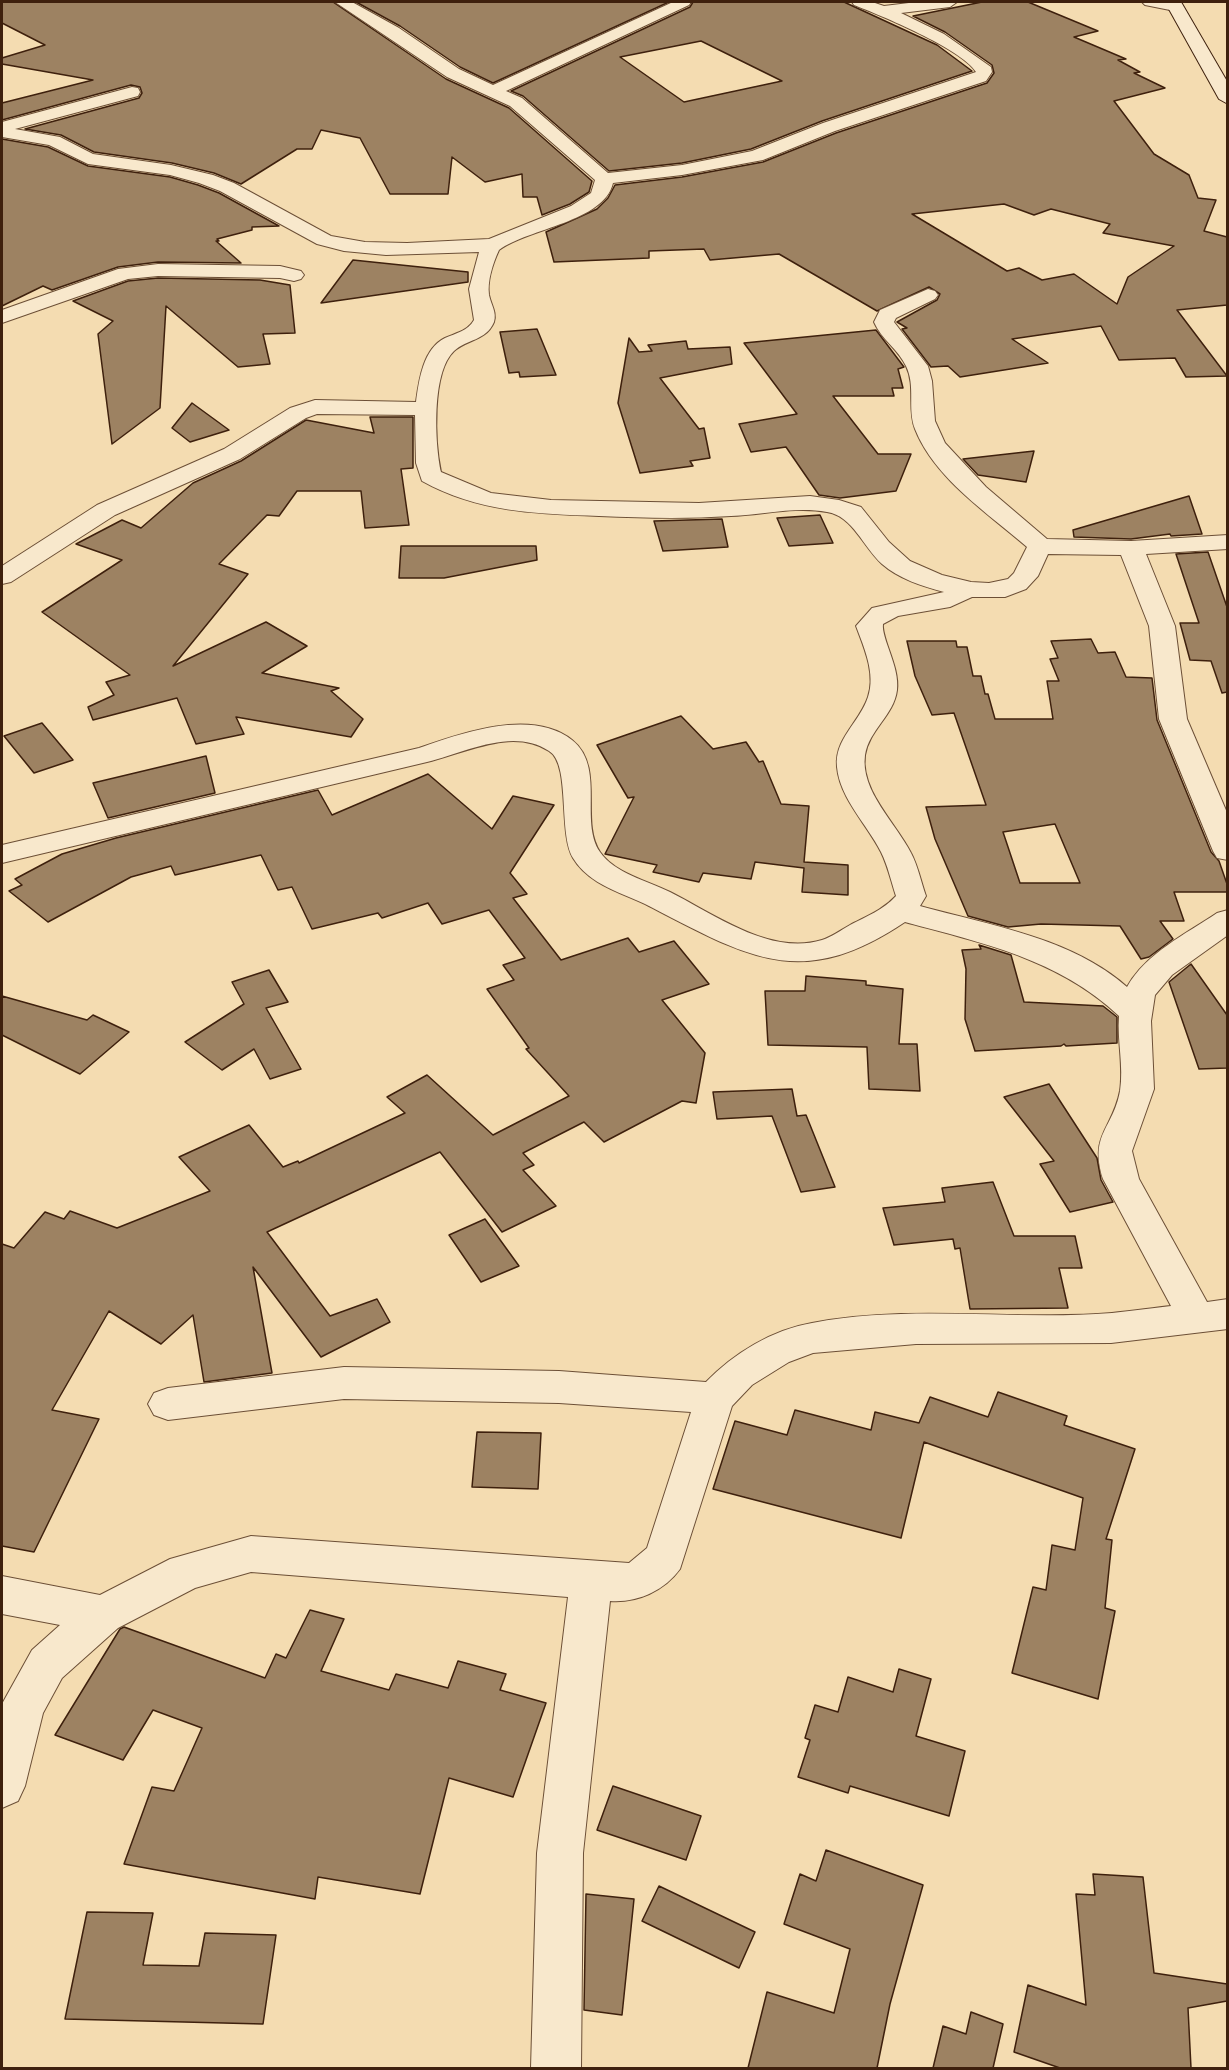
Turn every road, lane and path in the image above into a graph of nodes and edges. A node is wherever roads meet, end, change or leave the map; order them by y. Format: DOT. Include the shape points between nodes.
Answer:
graph roads {
  1 [pos="342,2"];
  2 [pos="684,2"];
  3 [pos="859,2"];
  4 [pos="950,2"];
  5 [pos="1150,2"];
  6 [pos="1174,4"];
  7 [pos="884,10"];
  8 [pos="493,91"];
  9 [pos="132,92"];
  10 [pos="1227,99"];
  11 [pos="2,127"];
  12 [pos="2,132"];
  13 [pos="604,178"];
  14 [pos="492,245"];
  15 [pos="294,275"];
  16 [pos="928,295"];
  17 [pos="2,317"];
  18 [pos="426,409"];
  19 [pos="1227,542"];
  20 [pos="1041,546"];
  21 [pos="1131,549"];
  22 [pos="2,577"];
  23 [pos="967,590"];
  24 [pos="1227,851"];
  25 [pos="2,854"];
  26 [pos="902,911"];
  27 [pos="1227,920"];
  28 [pos="1136,1013"];
  29 [pos="1212,1316"];
  30 [pos="715,1398"];
  31 [pos="168,1404"];
  32 [pos="591,1581"];
  33 [pos="2,1595"];
  34 [pos="103,1615"];
  35 [pos="2,1786"];
  36 [pos="556,2068"];
  1 -- 8 [label="street" via="393,31 453,73"];
  2 -- 8 [label="street"];
  3 -- 7 [label="street"];
  4 -- 7 [label="street"];
  5 -- 6 [label="street"];
  6 -- 10 [label="street"];
  7 -- 13 [label="street" via="944,38 983,67 984,72 757,156 682,170"];
  8 -- 13 [label="street" via="516,102"];
  9 -- 11 [label="street"];
  12 -- 14 [label="street" via="54,141 88,159 171,170 206,179 336,244 369,249"];
  13 -- 14 [label="street" via="597,199 588,206"];
  14 -- 18 [label="street" via="487,252 479,295 486,312 484,320 472,335 440,352"];
  15 -- 17 [label="street" via="140,270 104,279"];
  16 -- 20 [label="street" via="887,315 884,322 920,374 926,429 944,457 975,489"];
  18 -- 22 [label="street" via="315,407 298,413 232,454 106,510"];
  18 -- 23 [label="street" via="425,457 430,476 482,498 523,506 658,512 827,504 852,512 892,560 915,573"];
  19 -- 21 [label="street"];
  20 -- 21 [label="street"];
  20 -- 23 [label="street" via="1032,555 1029,572 1019,583 993,592"];
  21 -- 24 [label="street" via="1162,626 1173,719"];
  23 -- 26 [label="street" via="945,601 893,609 876,616 868,626 878,650 883,695 858,737 851,766 858,793 897,854 911,896"];
  25 -- 26 [label="street" via="427,754 480,737 515,734 552,740 566,748 576,776 580,843 588,858 608,873 722,931 762,947 789,952 825,950"];
  26 -- 28 [label="street" via="1004,939 1064,962 1096,978"];
  27 -- 28 [label="street" via="1143,986"];
  28 -- 29 [label="street" via="1136,1100 1120,1129 1115,1163"];
  29 -- 30 [label="street" via="1111,1328 916,1329 811,1338 775,1351 738,1374"];
  30 -- 31 [label="street" via="559,1387 344,1383"];
  30 -- 32 [label="street" via="665,1556 655,1572 641,1580 621,1583"];
  32 -- 34 [label="street" via="251,1554 185,1572"];
  32 -- 36 [label="street" via="560,1853"];
  33 -- 34 [label="street"];
  34 -- 35 [label="street" via="47,1664 22,1708"];
}
